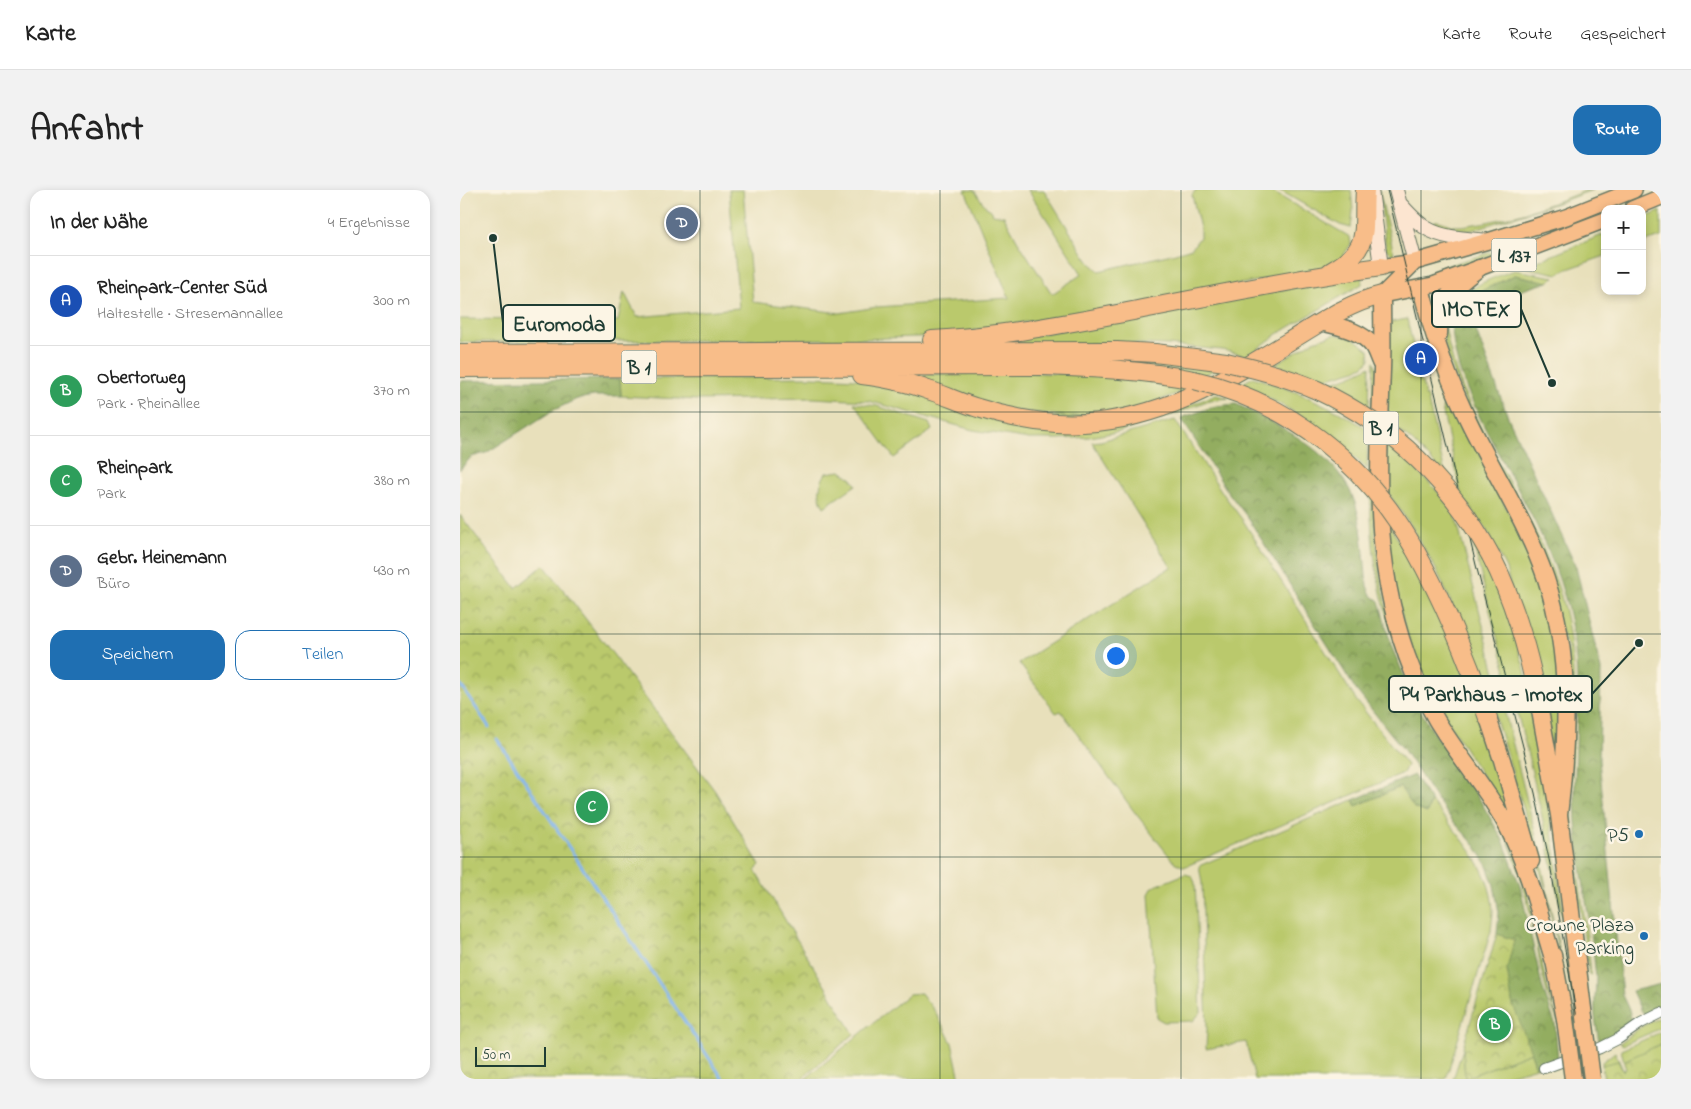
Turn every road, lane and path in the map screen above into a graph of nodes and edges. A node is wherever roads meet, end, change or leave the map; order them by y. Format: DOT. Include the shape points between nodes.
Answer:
graph roads {
  1 [pos="1365,190"];
  2 [pos="1371,190"];
  3 [pos="1396,190"];
  4 [pos="1634,190"];
  5 [pos="1661,197"];
  6 [pos="1400,204"];
  7 [pos="1642,205"];
  8 [pos="1601,222"];
  9 [pos="1488,241"];
  10 [pos="1415,262"];
  11 [pos="1381,267"];
  12 [pos="1479,268"];
  13 [pos="1323,276"];
  14 [pos="1398,280"];
  15 [pos="1416,289"];
  16 [pos="1382,295"];
  17 [pos="1321,322"];
  18 [pos="1438,349"];
  19 [pos="838,351"];
  20 [pos="460,353"];
  21 [pos="818,366"];
  22 [pos="1382,367"];
  23 [pos="460,368"];
  24 [pos="1539,705"];
  25 [pos="1488,718"];
  26 [pos="1559,815"];
  27 [pos="1555,965"];
  28 [pos="1661,1013"];
  29 [pos="1544,1068"];
  30 [pos="1573,1079"];
  31 [pos="1592,1079"];
  1 -- 13 [label="highway" via="1365,221 1360,248 1350,259"];
  2 -- 11 [label="main road"];
  3 -- 6 [label="main road"];
  4 -- 9 [label="main road, L 137" via="1566,217"];
  5 -- 7 [label="main road"];
  6 -- 9 [label="main road" via="1434,232"];
  6 -- 10 [label="main road"];
  8 -- 12 [label="main road, L 137"];
  9 -- 10 [label="main road, L 137"];
  10 -- 11 [label="main road, L 137"];
  10 -- 14 [label="main road"];
  10 -- 15 [label="main road"];
  11 -- 13 [label="highway"];
  11 -- 14 [label="main road"];
  11 -- 16 [label="main road"];
  12 -- 15 [label="main road, L 137"];
  12 -- 18 [label="highway" via="1448,295 1442,305 1438,319"];
  13 -- 19 [label="highway" via="1042,328 946,339 856,343"];
  14 -- 15 [label="main road"];
  14 -- 16 [label="main road"];
  15 -- 16 [label="main road, L 137"];
  15 -- 18 [label="highway"];
  16 -- 17 [label="highway" via="1361,301"];
  16 -- 22 [label="highway"];
  17 -- 21 [label="highway" via="1231,377 1174,404 1089,423 1057,423 1007,416 902,382 831,373"];
  17 -- 22 [label="highway" via="1351,330 1364,338 1373,346"];
  18 -- 26 [label="highway" via="1470,424 1532,544 1555,610 1566,706"];
  19 -- 20 [label="highway, B 1"];
  19 -- 24 [label="highway, B 1, bridge" via="1117,350 1155,353 1226,362 1316,390 1363,415 1408,449 1443,484 1472,522 1504,583 1520,626"];
  21 -- 23 [label="highway, B 1"];
  21 -- 25 [label="highway, B 1, bridge" via="1100,368 1194,380 1265,405 1325,442 1346,459 1380,497 1415,550 1440,598"];
  22 -- 27 [label="highway" via="1380,516 1384,571 1396,621 1413,672 1427,701 1508,829 1528,879"];
  24 -- 26 [label="highway, B 1"];
  25 -- 27 [label="highway, B 1" via="1523,830"];
  26 -- 31 [label="highway, B 1, bridge"];
  27 -- 30 [label="highway, B 1, bridge"];
  28 -- 29 [label="street" via="1640,1023 1618,1040"];
}
